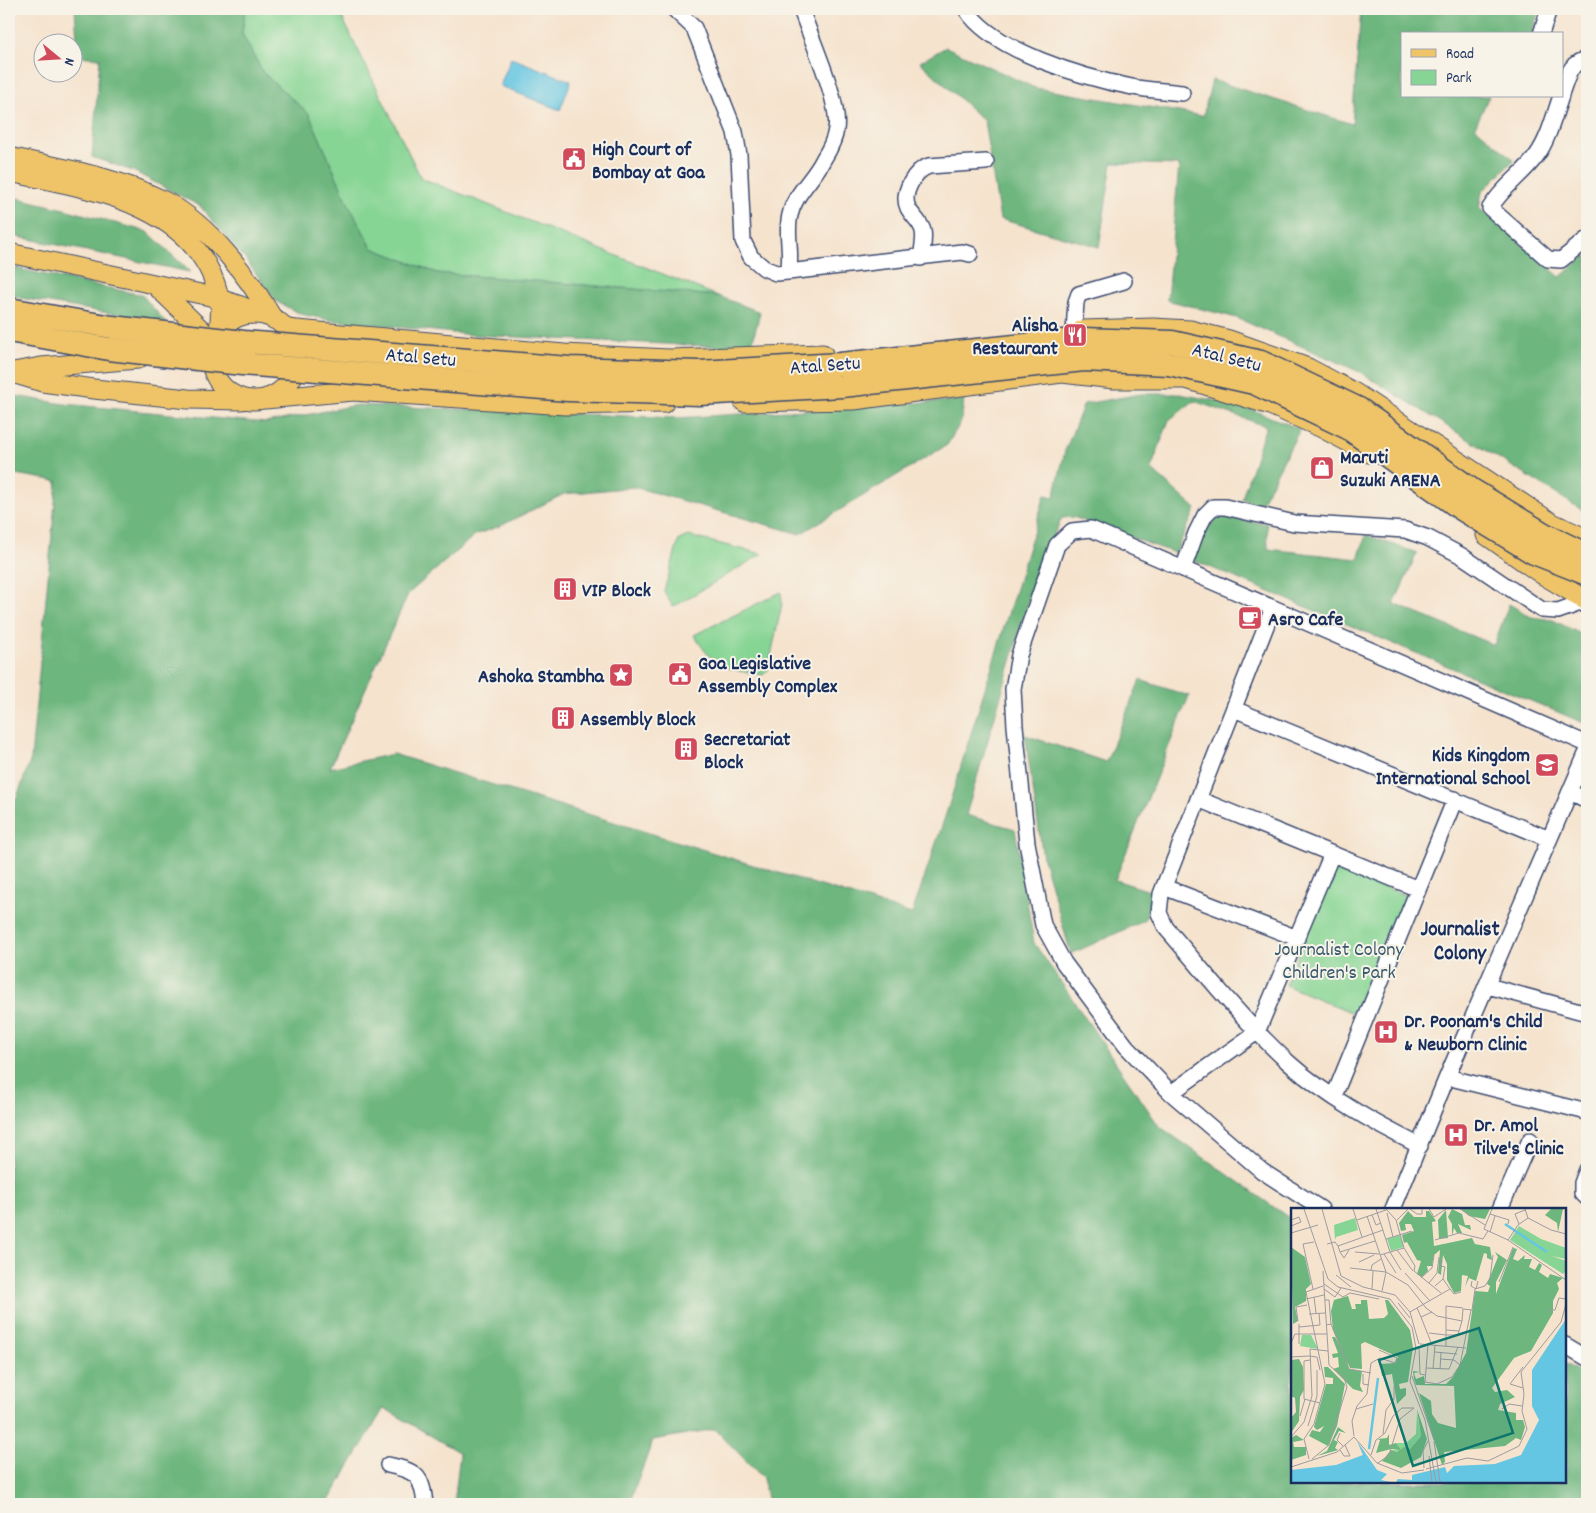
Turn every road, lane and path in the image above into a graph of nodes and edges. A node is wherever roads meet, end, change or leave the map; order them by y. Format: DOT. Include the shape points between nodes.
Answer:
graph roads {
  1 [pos="674,9"];
  2 [pos="801,9"];
  3 [pos="966,9"];
  4 [pos="1549,9"];
  5 [pos="1542,32"];
  6 [pos="1587,60"];
  7 [pos="1568,63"];
  8 [pos="1564,82"];
  9 [pos="1182,92"];
  10 [pos="1560,98"];
  11 [pos="9,157"];
  12 [pos="986,162"];
  13 [pos="9,172"];
  14 [pos="1587,239"];
  15 [pos="9,253"];
  16 [pos="970,254"];
  17 [pos="921,258"];
  18 [pos="788,272"];
  19 [pos="1124,281"];
  20 [pos="153,283"];
  21 [pos="220,299"];
  22 [pos="9,309"];
  23 [pos="273,321"];
  24 [pos="9,331"];
  25 [pos="1074,331"];
  26 [pos="215,343"];
  27 [pos="10,372"];
  28 [pos="259,400"];
  29 [pos="1587,539"];
  30 [pos="1587,556"];
  31 [pos="1182,569"];
  32 [pos="1587,574"];
  33 [pos="1587,601"];
  34 [pos="1273,608"];
  35 [pos="1234,709"];
  36 [pos="1587,744"];
  37 [pos="1587,752"];
  38 [pos="1570,792"];
  39 [pos="1198,799"];
  40 [pos="1455,799"];
  41 [pos="1587,800"];
  42 [pos="1549,838"];
  43 [pos="1332,854"];
  44 [pos="1164,887"];
  45 [pos="1418,889"];
  46 [pos="1297,938"];
  47 [pos="1488,986"];
  48 [pos="1587,1013"];
  49 [pos="1257,1032"];
  50 [pos="1447,1076"];
  51 [pos="1171,1093"];
  52 [pos="1334,1096"];
  53 [pos="1587,1112"];
  54 [pos="1530,1140"];
  55 [pos="1420,1146"];
  56 [pos="1587,1170"];
  57 [pos="1587,1198"];
  58 [pos="1319,1208"];
  59 [pos="1393,1208"];
  60 [pos="1500,1208"];
  61 [pos="1566,1346"];
  62 [pos="1587,1358"];
  63 [pos="388,1465"];
  64 [pos="425,1504"];
  1 -- 18 [label="street" via="694,28 735,132 743,241 751,257 764,268"];
  2 -- 18 [label="street" via="836,105 836,129 823,161 798,194 790,215 791,259"];
  3 -- 9 [label="street" via="972,18 1001,41 1042,62 1132,87"];
  4 -- 5 [label="street"];
  6 -- 7 [label="street"];
  7 -- 8 [label="street"];
  10 -- 14 [label="street" via="1537,155 1500,192 1490,208 1548,259 1561,260"];
  11 -- 23 [label="main road" via="94,176 167,203 203,229 257,292"];
  12 -- 17 [label="street" via="929,166 915,176 906,200 923,229"];
  13 -- 21 [label="main road" via="91,191 159,216 190,241 209,268"];
  15 -- 20 [label="main road"];
  16 -- 17 [label="street" via="962,252"];
  17 -- 18 [label="street"];
  19 -- 25 [label="street" via="1079,294"];
  20 -- 21 [label="main road"];
  20 -- 26 [label="main road"];
  21 -- 23 [label="main road"];
  21 -- 26 [label="main road"];
  22 -- 30 [label="highway, Atal Setu, bridge" via="112,327 244,342 569,368 689,372 840,364 1083,339 1172,342 1261,362 1359,409 1472,490"];
  23 -- 25 [label="main road" via="564,354 669,359 825,354"];
  23 -- 26 [label="main road" via="237,318"];
  23 -- 28 [label="main road" via="292,339 296,351 294,369 286,386"];
  24 -- 32 [label="highway, Atal Setu, bridge" via="108,349 242,364 568,390 699,394 842,386 1084,360 1169,364 1254,383 1348,428 1468,513 1534,553"];
  25 -- 29 [label="main road" via="1190,330 1308,368 1355,392 1552,523"];
  26 -- 27 [label="main road"];
  26 -- 28 [label="main road" via="213,371 222,387 242,399"];
  27 -- 28 [label="main road" via="42,382 104,390 188,399"];
  28 -- 33 [label="main road" via="353,391 565,405 854,400 1062,373 1114,379 1186,379 1270,405 1374,456 1540,573"];
  31 -- 33 [label="street" via="1205,515 1213,507 1225,507 1294,524 1405,530 1462,556 1542,610 1558,611"];
  31 -- 34 [label="street"];
  31 -- 51 [label="street" via="1092,529 1072,531 1057,545 1019,656 1013,689 1027,843 1043,925 1064,963 1126,1046"];
  34 -- 35 [label="street"];
  34 -- 36 [label="street"];
  35 -- 39 [label="street"];
  35 -- 40 [label="street"];
  37 -- 38 [label="street"];
  38 -- 41 [label="street"];
  38 -- 42 [label="street"];
  39 -- 43 [label="street"];
  39 -- 44 [label="street"];
  40 -- 42 [label="street"];
  40 -- 45 [label="street"];
  42 -- 47 [label="street"];
  43 -- 45 [label="street"];
  43 -- 46 [label="street"];
  44 -- 46 [label="street"];
  44 -- 49 [label="street" via="1160,894 1159,914 1166,928"];
  45 -- 52 [label="street"];
  46 -- 49 [label="street"];
  47 -- 48 [label="street"];
  47 -- 50 [label="street"];
  49 -- 51 [label="street"];
  49 -- 52 [label="street" via="1291,1064"];
  50 -- 53 [label="street"];
  50 -- 55 [label="street"];
  51 -- 58 [label="street" via="1262,1171"];
  52 -- 55 [label="street" via="1371,1122"];
  54 -- 60 [label="street"];
  55 -- 59 [label="street"];
  56 -- 57 [label="street" via="1582,1183 1582,1193"];
  61 -- 62 [label="street"];
  63 -- 64 [label="street" via="417,1475"];
}
